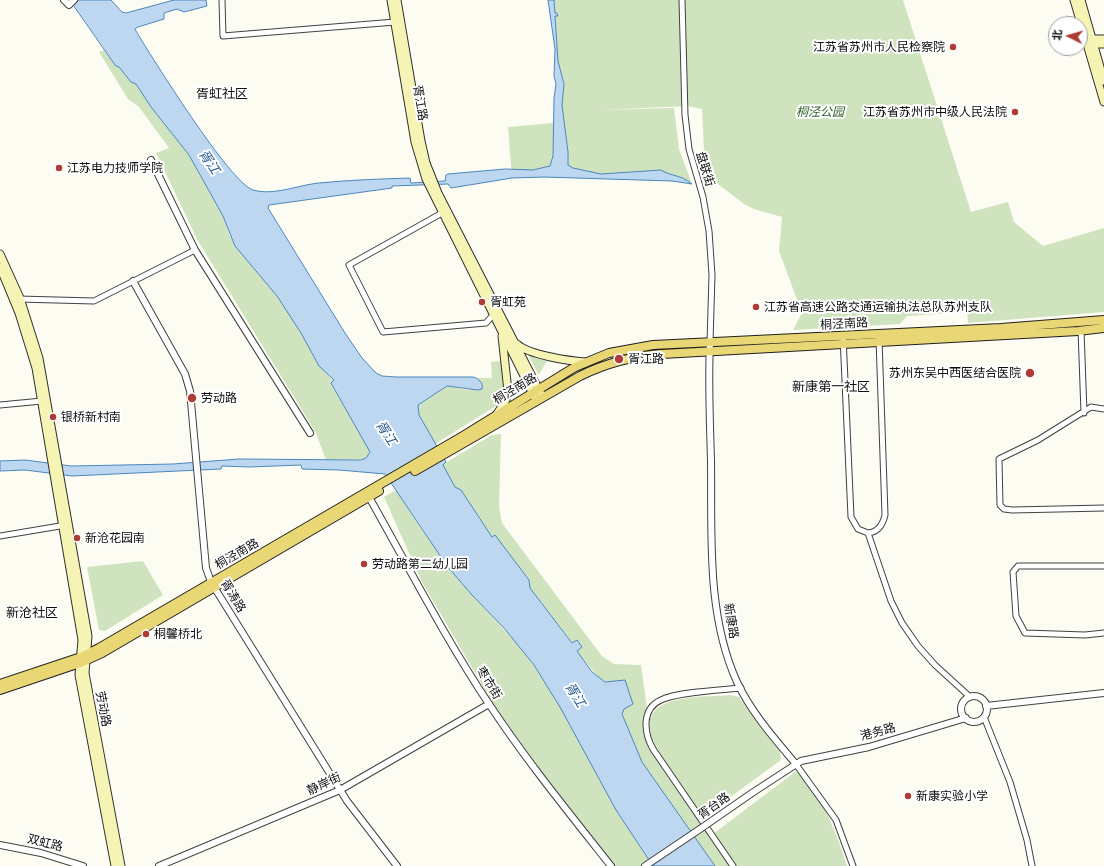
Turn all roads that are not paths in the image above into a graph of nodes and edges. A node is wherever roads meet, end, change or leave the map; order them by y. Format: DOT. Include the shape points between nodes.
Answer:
graph roads {
  1 [pos="222,0"];
  2 [pos="391,0"];
  3 [pos="397,0"];
  4 [pos="682,0"];
  5 [pos="1074,0"];
  6 [pos="1081,0"];
  7 [pos="395,22"];
  8 [pos="1104,39"];
  9 [pos="1089,41"];
  10 [pos="1104,44"];
  11 [pos="1104,82"];
  12 [pos="1104,102"];
  13 [pos="422,157"];
  14 [pos="151,160"];
  15 [pos="439,201"];
  16 [pos="442,213"];
  17 [pos="195,250"];
  18 [pos="0,254"];
  19 [pos="0,267"];
  20 [pos="133,281"];
  21 [pos="17,299"];
  22 [pos="494,314"];
  23 [pos="1104,320"];
  24 [pos="501,328"];
  25 [pos="1104,328"];
  26 [pos="1080,330"];
  27 [pos="879,338"];
  28 [pos="514,340"];
  29 [pos="843,340"];
  30 [pos="710,342"];
  31 [pos="710,353"];
  32 [pos="586,362"];
  33 [pos="538,394"];
  34 [pos="42,401"];
  35 [pos="0,404"];
  36 [pos="1104,409"];
  37 [pos="1084,413"];
  38 [pos="497,414"];
  39 [pos="310,433"];
  40 [pos="444,450"];
  41 [pos="55,463"];
  42 [pos="388,483"];
  43 [pos="369,497"];
  44 [pos="1104,508"];
  45 [pos="66,525"];
  46 [pos="868,533"];
  47 [pos="0,536"];
  48 [pos="1104,566"];
  49 [pos="213,585"];
  50 [pos="1104,633"];
  51 [pos="83,659"];
  52 [pos="0,684"];
  53 [pos="741,688"];
  54 [pos="0,690"];
  55 [pos="1104,693"];
  56 [pos="970,697"];
  57 [pos="489,704"];
  58 [pos="986,706"];
  59 [pos="984,717"];
  60 [pos="966,718"];
  61 [pos="795,763"];
  62 [pos="340,790"];
  63 [pos="0,845"];
  64 [pos="83,866"];
  65 [pos="115,866"];
  66 [pos="121,866"];
  67 [pos="159,866"];
  68 [pos="397,866"];
  69 [pos="611,866"];
  70 [pos="645,866"];
  71 [pos="733,866"];
  72 [pos="853,866"];
  73 [pos="1032,866"];
  1 -- 7 [label="street" via="223,36"];
  2 -- 7 [label="main road, 胥江路"];
  3 -- 13 [label="main road, 胥江路"];
  4 -- 30 [label="street, 盘联街" via="685,116 689,149 703,197 709,231 712,275"];
  5 -- 9 [label="main road"];
  6 -- 9 [label="main road"];
  7 -- 13 [label="main road, 胥江路"];
  8 -- 9 [label="main road"];
  9 -- 10 [label="main road"];
  9 -- 11 [label="main road"];
  9 -- 12 [label="main road"];
  13 -- 15 [label="main road, 胥江路"];
  14 -- 17 [label="street"];
  15 -- 16 [label="main road, 胥江路"];
  15 -- 28 [label="main road, 胥江路"];
  16 -- 22 [label="main road, 胥江路"];
  16 -- 22 [label="street" via="349,265 379,326 383,332 486,323"];
  17 -- 20 [label="street"];
  17 -- 39 [label="street"];
  18 -- 21 [label="main road, 劳动路"];
  19 -- 21 [label="main road, 劳动路"];
  20 -- 21 [label="street" via="94,300"];
  20 -- 49 [label="street, 胥涛路" via="185,374 190,390 206,568"];
  21 -- 34 [label="main road, 劳动路"];
  21 -- 41 [label="main road, 劳动路" via="39,358"];
  22 -- 24 [label="main road, 胥江路"];
  23 -- 27 [label="main road, 桐泾南路"];
  24 -- 33 [label="main road, 胥江路"];
  24 -- 38 [label="main road" via="508,388 506,399"];
  25 -- 26 [label="main road, 桐泾南路"];
  26 -- 27 [label="main road, 桐泾南路"];
  26 -- 37 [label="street"];
  27 -- 29 [label="main road, 桐泾南路"];
  27 -- 46 [label="street" via="884,514 883,523"];
  28 -- 32 [label="main road" via="527,350"];
  28 -- 33 [label="main road, 胥江路"];
  29 -- 30 [label="main road, 桐泾南路"];
  29 -- 31 [label="main road, 桐泾南路"];
  29 -- 46 [label="street" via="851,517 858,529"];
  30 -- 31 [label="street, 新康路"];
  30 -- 32 [label="main road, 桐泾南路" via="639,346"];
  31 -- 33 [label="main road, 桐泾南路" via="654,355 627,360 590,371"];
  31 -- 53 [label="street, 新康路" via="715,590 724,642"];
  32 -- 33 [label="main road, 桐泾南路"];
  33 -- 38 [label="main road, 桐泾南路"];
  33 -- 40 [label="main road, 桐泾南路"];
  34 -- 35 [label="street"];
  34 -- 41 [label="main road, 劳动路"];
  36 -- 37 [label="street" via="1091,408"];
  37 -- 44 [label="street" via="999,459 1000,505 1004,509 1012,510"];
  38 -- 40 [label="main road, 桐泾南路"];
  40 -- 42 [label="main road, 桐泾南路"];
  41 -- 45 [label="main road, 劳动路"];
  42 -- 43 [label="main road, 桐泾南路"];
  42 -- 49 [label="main road, 桐泾南路"];
  43 -- 49 [label="main road, 桐泾南路"];
  43 -- 57 [label="street, 枣市街"];
  45 -- 47 [label="street"];
  45 -- 51 [label="main road, 劳动路" via="88,636"];
  46 -- 56 [label="street" via="891,601 902,623 935,665"];
  48 -- 50 [label="street" via="1018,566 1013,572 1016,616 1026,633"];
  49 -- 51 [label="main road, 桐泾南路" via="102,653"];
  49 -- 62 [label="street, 胥涛路"];
  51 -- 52 [label="main road, 桐泾南路"];
  51 -- 54 [label="main road, 桐泾南路"];
  51 -- 65 [label="main road, 劳动路" via="79,675"];
  51 -- 66 [label="main road, 劳动路"];
  53 -- 61 [label="street, 新康路" via="770,732"];
  53 -- 71 [label="street" via="662,699 651,708 645,725 653,749"];
  55 -- 58 [label="street"];
  56 -- 58 [label="street" via="982,699"];
  56 -- 60 [label="street" via="962,706"];
  57 -- 62 [label="street, 静岸街"];
  57 -- 69 [label="street, 枣市街" via="559,801"];
  58 -- 59 [label="street"];
  59 -- 60 [label="street" via="977,721"];
  59 -- 73 [label="street" via="1010,782"];
  60 -- 61 [label="street, 港务路" via="869,747"];
  61 -- 70 [label="street, 胥台路, bridge"];
  61 -- 72 [label="street, 新康路" via="836,820"];
  62 -- 67 [label="street, 静岸街"];
  62 -- 68 [label="street, 胥涛路"];
  63 -- 64 [label="street, 双虹路" via="41,853"];
}
